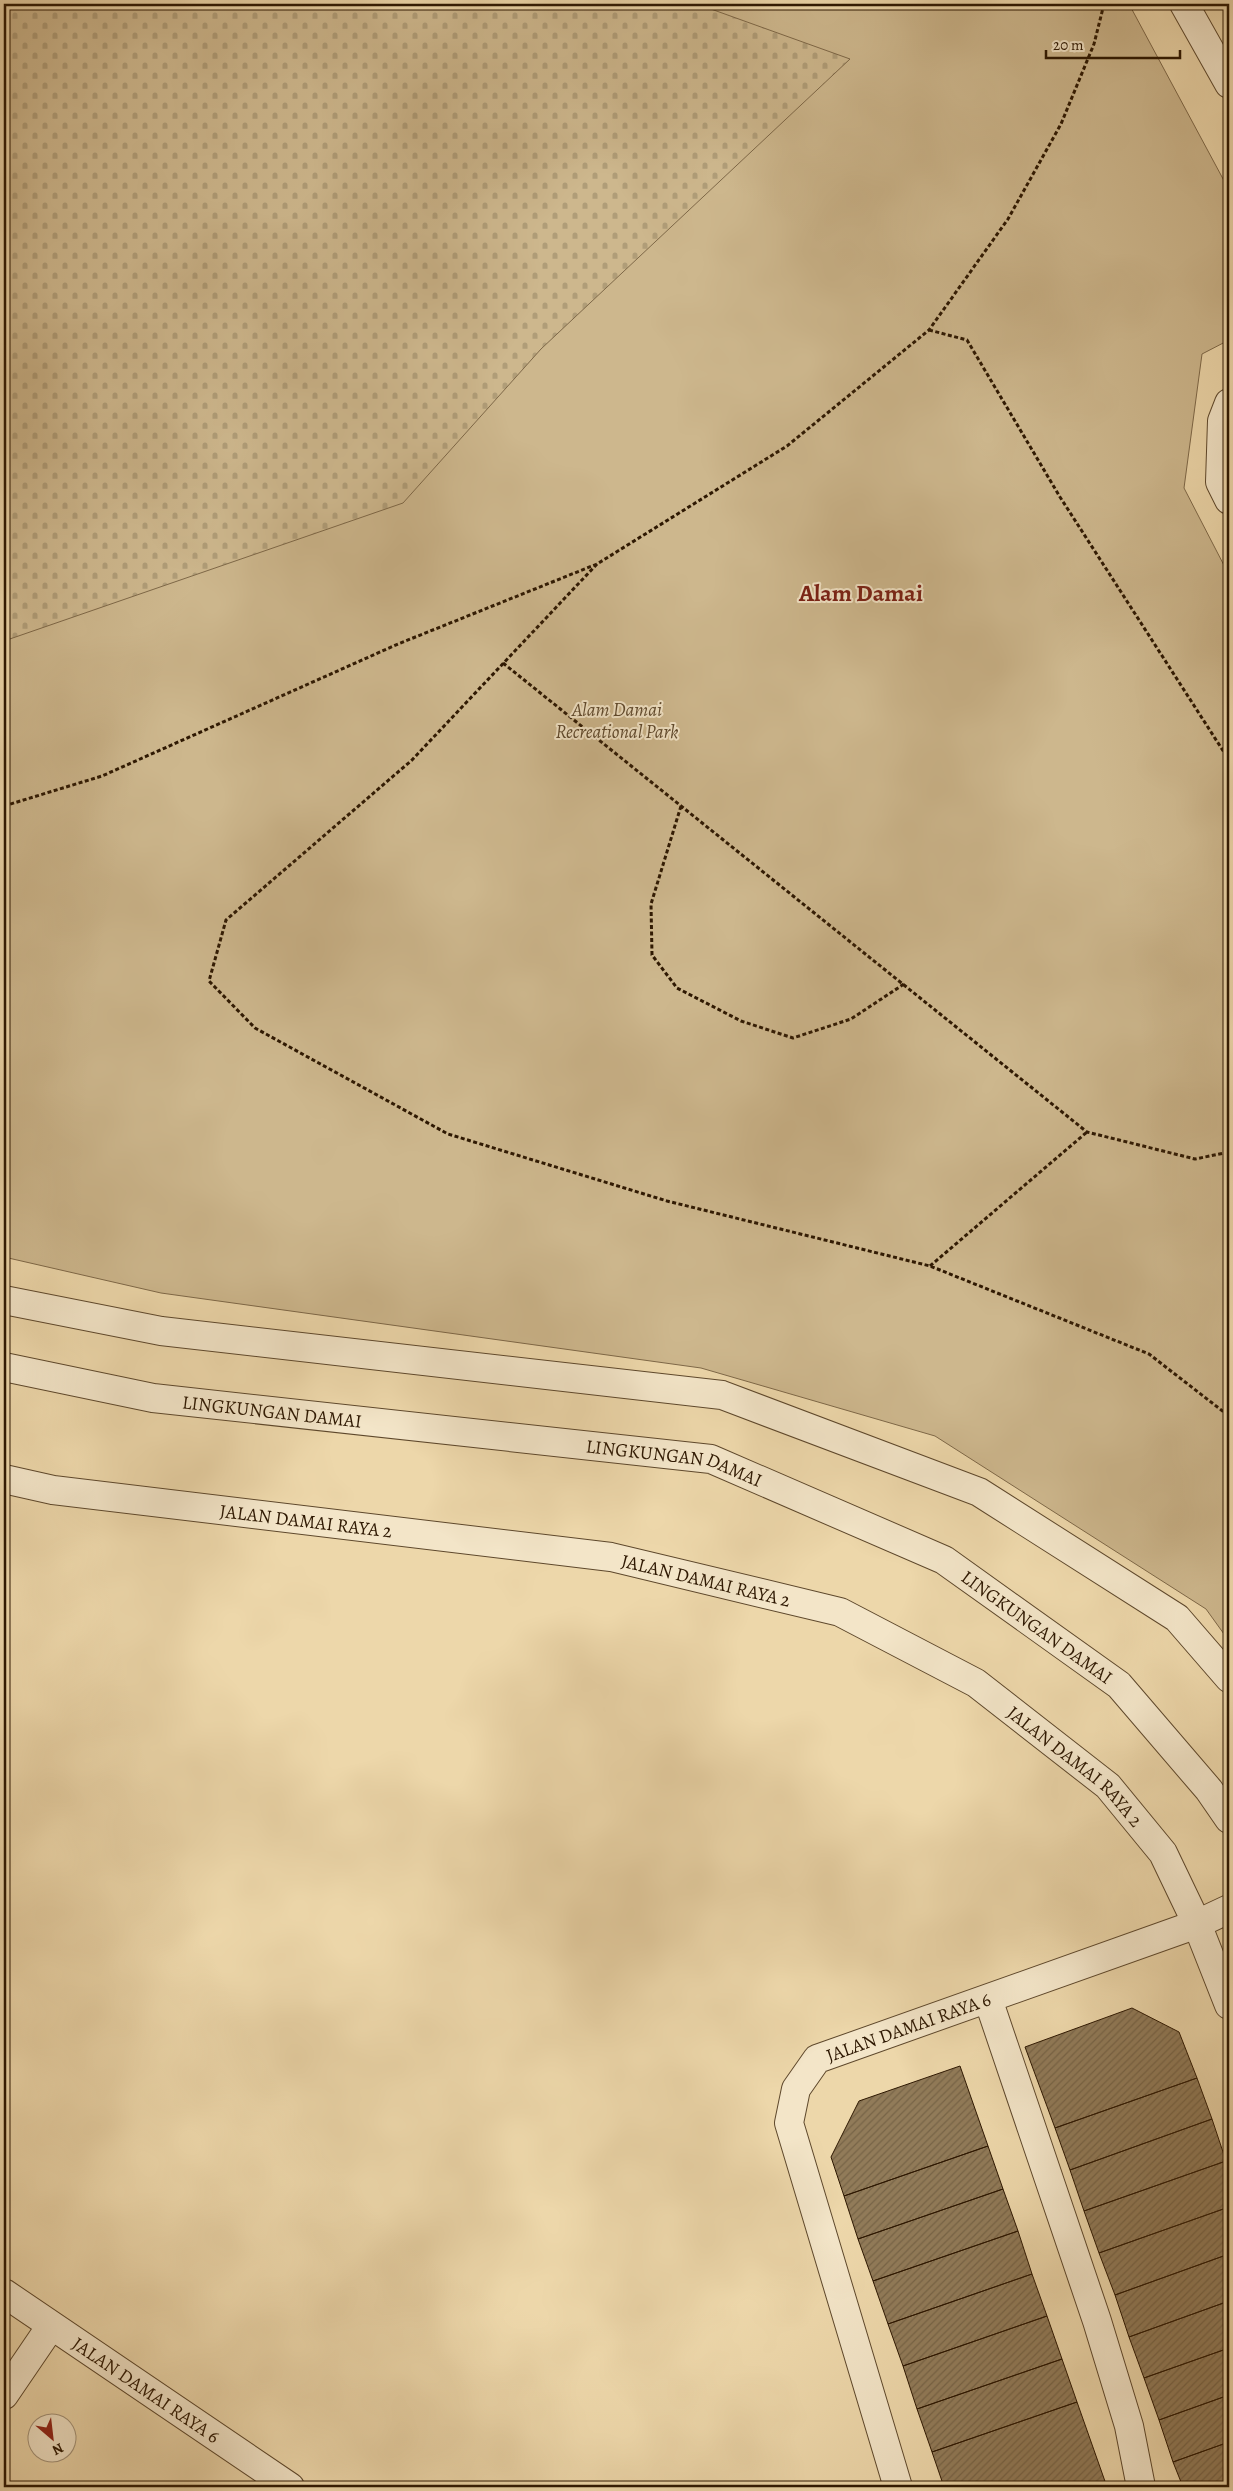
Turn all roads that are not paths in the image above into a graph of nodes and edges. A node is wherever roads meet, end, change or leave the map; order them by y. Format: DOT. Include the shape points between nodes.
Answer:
graph roads {
  1 [pos="1184,4"];
  2 [pos="1229,84"];
  3 [pos="1229,403"];
  4 [pos="1224,491"];
  5 [pos="4,1300"];
  6 [pos="4,1367"];
  7 [pos="4,1479"];
  8 [pos="1229,1678"];
  9 [pos="1229,1819"];
  10 [pos="1229,1909"];
  11 [pos="1197,1924"];
  12 [pos="988,1999"];
  13 [pos="1229,2005"];
  14 [pos="4,2293"];
  15 [pos="52,2326"];
  16 [pos="4,2395"];
  17 [pos="290,2487"];
  18 [pos="898,2487"];
  19 [pos="1141,2487"];
  1 -- 2 [label="street"];
  3 -- 4 [label="street" via="1222,421"];
  5 -- 8 [label="street" via="161,1331 722,1395 979,1492 1177,1618"];
  6 -- 9 [label="street, LINGKUNGAN DAMAI" via="153,1398 711,1458 944,1560 1119,1685"];
  7 -- 11 [label="street, JALAN DAMAI RAYA 2" via="53,1490 611,1557 840,1612 976,1683 1108,1786 1163,1854"];
  10 -- 11 [label="street, JALAN DAMAI RAYA 6"];
  11 -- 12 [label="street, JALAN DAMAI RAYA 6"];
  11 -- 13 [label="street, JALAN DAMAI RAYA 2"];
  12 -- 18 [label="street, JALAN DAMAI RAYA 6" via="816,2059 796,2089 788,2123"];
  12 -- 19 [label="street" via="1100,2331 1129,2426"];
  14 -- 15 [label="street, JALAN DAMAI RAYA 6"];
  15 -- 16 [label="street"];
  15 -- 17 [label="street, JALAN DAMAI RAYA 6"];
}
